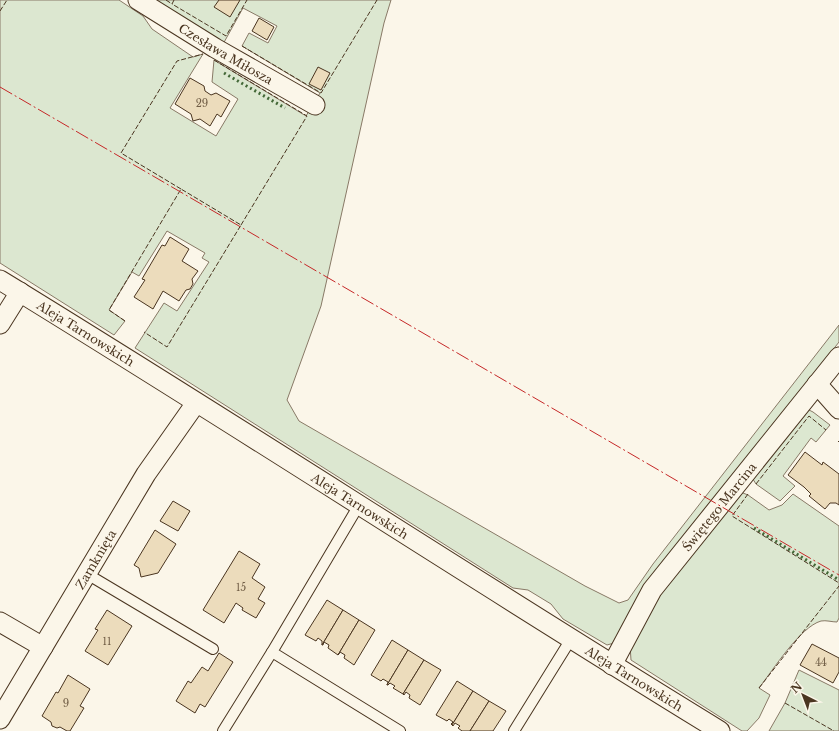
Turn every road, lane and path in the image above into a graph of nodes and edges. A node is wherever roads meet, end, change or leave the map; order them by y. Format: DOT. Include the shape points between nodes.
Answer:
graph roads {
  1 [pos="138,0"];
  2 [pos="315,105"];
  3 [pos="0,280"];
  4 [pos="20,292"];
  5 [pos="0,324"];
  6 [pos="839,357"];
  7 [pos="817,384"];
  8 [pos="196,403"];
  9 [pos="839,409"];
  10 [pos="359,505"];
  11 [pos="87,574"];
  12 [pos="0,622"];
  13 [pos="571,639"];
  14 [pos="43,647"];
  15 [pos="213,649"];
  16 [pos="272,652"];
  17 [pos="612,665"];
  18 [pos="0,719"];
  19 [pos="224,731"];
  20 [pos="400,731"];
  21 [pos="514,731"];
  22 [pos="720,731"];
  1 -- 2 [label="street, Czesława Miłosza"];
  3 -- 4 [label="street, Aleja Tarnowskich"];
  4 -- 5 [label="street"];
  4 -- 8 [label="street, Aleja Tarnowskich"];
  6 -- 7 [label="street, Świętego Marcina"];
  7 -- 9 [label="street"];
  7 -- 17 [label="street, Świętego Marcina" via="652,590"];
  8 -- 10 [label="street, Aleja Tarnowskich"];
  8 -- 11 [label="street, Zamknięta" via="146,474"];
  10 -- 13 [label="street, Aleja Tarnowskich"];
  10 -- 16 [label="lane"];
  11 -- 14 [label="street, Zamknięta"];
  11 -- 15 [label="lane"];
  12 -- 14 [label="street"];
  13 -- 17 [label="street, Aleja Tarnowskich"];
  13 -- 21 [label="lane"];
  14 -- 18 [label="street, Zamknięta"];
  16 -- 19 [label="lane"];
  16 -- 20 [label="lane"];
  17 -- 22 [label="street, Aleja Tarnowskich"];
}
